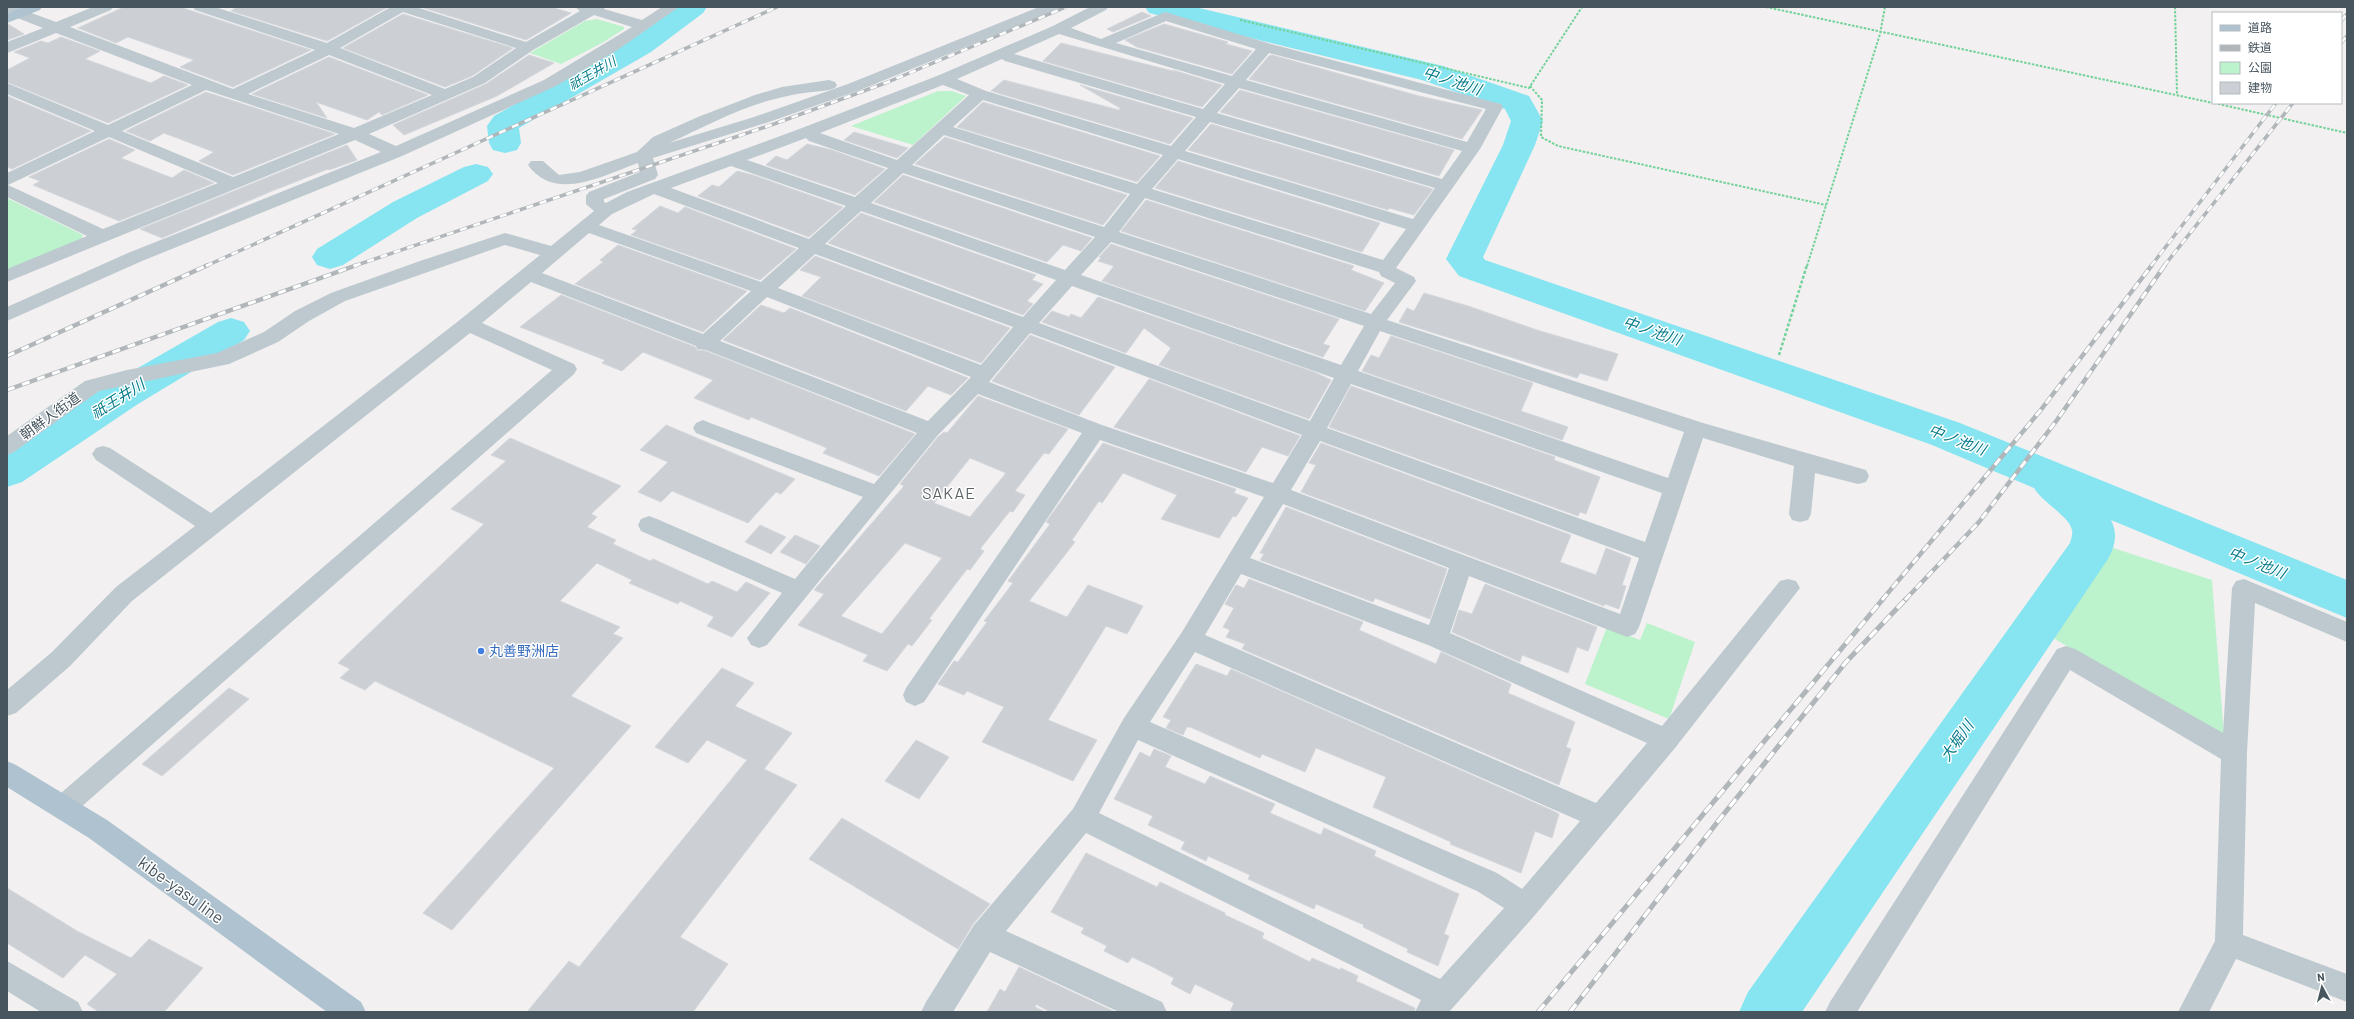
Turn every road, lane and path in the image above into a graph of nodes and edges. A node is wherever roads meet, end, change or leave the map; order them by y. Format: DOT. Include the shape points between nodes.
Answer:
graph roads {
  1 [pos="35,7"];
  2 [pos="106,7"];
  3 [pos="200,7"];
  4 [pos="401,7"];
  5 [pos="672,7"];
  6 [pos="1052,7"];
  7 [pos="1101,7"];
  8 [pos="1582,7"];
  9 [pos="1766,7"];
  10 [pos="1885,7"];
  11 [pos="2175,7"];
  12 [pos="591,8"];
  13 [pos="11,14"];
  14 [pos="1233,18"];
  15 [pos="645,26"];
  16 [pos="55,27"];
  17 [pos="1058,29"];
  18 [pos="1102,44"];
  19 [pos="1266,47"];
  20 [pos="7,48"];
  21 [pos="528,48"];
  22 [pos="328,49"];
  23 [pos="1004,54"];
  24 [pos="943,79"];
  25 [pos="1236,81"];
  26 [pos="206,84"];
  27 [pos="1530,86"];
  28 [pos="7,88"];
  29 [pos="444,94"];
  30 [pos="980,94"];
  31 [pos="234,95"];
  32 [pos="2177,95"];
  33 [pos="2212,103"];
  34 [pos="2218,104"];
  35 [pos="1205,116"];
  36 [pos="941,129"];
  37 [pos="108,131"];
  38 [pos="808,132"];
  39 [pos="2347,133"];
  40 [pos="355,134"];
  41 [pos="1472,149"];
  42 [pos="396,152"];
  43 [pos="1174,153"];
  44 [pos="643,156"];
  45 [pos="731,160"];
  46 [pos="538,165"];
  47 [pos="899,166"];
  48 [pos="7,180"];
  49 [pos="232,183"];
  50 [pos="1445,184"];
  51 [pos="654,188"];
  52 [pos="7,190"];
  53 [pos="1141,191"];
  54 [pos="856,205"];
  55 [pos="1826,205"];
  56 [pos="606,210"];
  57 [pos="586,226"];
  58 [pos="1417,226"];
  59 [pos="1107,235"];
  60 [pos="102,236"];
  61 [pos="812,245"];
  62 [pos="553,253"];
  63 [pos="1387,268"];
  64 [pos="528,274"];
  65 [pos="7,276"];
  66 [pos="1069,278"];
  67 [pos="763,289"];
  68 [pos="7,315"];
  69 [pos="1376,322"];
  70 [pos="468,324"];
  71 [pos="1025,326"];
  72 [pos="704,344"];
  73 [pos="1779,355"];
  74 [pos="1344,376"];
  75 [pos="979,380"];
  76 [pos="703,428"];
  77 [pos="1696,428"];
  78 [pos="931,430"];
  79 [pos="1096,430"];
  80 [pos="1314,433"];
  81 [pos="7,447"];
  82 [pos="103,454"];
  83 [pos="1805,462"];
  84 [pos="1858,476"];
  85 [pos="1674,489"];
  86 [pos="1277,493"];
  87 [pos="879,495"];
  88 [pos="1800,514"];
  89 [pos="210,524"];
  90 [pos="649,525"];
  91 [pos="1653,554"];
  92 [pos="1235,562"];
  93 [pos="1462,565"];
  94 [pos="1788,588"];
  95 [pos="800,592"];
  96 [pos="2347,632"];
  97 [pos="759,638"];
  98 [pos="1436,638"];
  99 [pos="1190,639"];
  100 [pos="915,695"];
  101 [pos="7,705"];
  102 [pos="1133,726"];
  103 [pos="1666,740"];
  104 [pos="2234,753"];
  105 [pos="7,773"];
  106 [pos="63,807"];
  107 [pos="1599,817"];
  108 [pos="1082,818"];
  109 [pos="1525,906"];
  110 [pos="984,936"];
  111 [pos="2229,943"];
  112 [pos="7,975"];
  113 [pos="2347,988"];
  114 [pos="1437,1004"];
  115 [pos="68,1012"];
  116 [pos="351,1012"];
  117 [pos="936,1012"];
  118 [pos="1152,1012"];
  119 [pos="1840,1012"];
  120 [pos="2193,1012"];
  1 -- 13 [label="main road"];
  2 -- 16 [label="street"];
  3 -- 22 [label="street"];
  4 -- 21 [label="street"];
  4 -- 22 [label="street"];
  5 -- 15 [label="street"];
  6 -- 44 [label="street" via="854,87 846,81 761,98 659,141"];
  7 -- 17 [label="street"];
  8 -- 27 [label="path"];
  9 -- 32 [label="path"];
  10 -- 55 [label="path" via="1880,34"];
  11 -- 32 [label="path"];
  12 -- 15 [label="street"];
  12 -- 21 [label="street"];
  13 -- 16 [label="street"];
  14 -- 27 [label="path" via="1529,88"];
  15 -- 42 [label="street" via="550,82"];
  16 -- 20 [label="street"];
  16 -- 26 [label="street"];
  17 -- 18 [label="street"];
  17 -- 23 [label="street"];
  18 -- 19 [label="street" via="1165,16"];
  18 -- 25 [label="street"];
  19 -- 25 [label="street"];
  19 -- 41 [label="street" via="1495,107"];
  21 -- 29 [label="street" via="479,80"];
  22 -- 29 [label="street"];
  22 -- 31 [label="street"];
  23 -- 24 [label="street"];
  23 -- 35 [label="street" via="1010,58"];
  24 -- 30 [label="street"];
  24 -- 38 [label="street"];
  25 -- 35 [label="street"];
  25 -- 41 [label="street"];
  26 -- 31 [label="street"];
  26 -- 37 [label="street"];
  27 -- 55 [label="path" via="1542,100 1541,137 1558,146"];
  28 -- 37 [label="street"];
  29 -- 40 [label="street"];
  30 -- 36 [label="street"];
  30 -- 43 [label="street"];
  31 -- 40 [label="street"];
  32 -- 33 [label="path"];
  34 -- 39 [label="path"];
  35 -- 43 [label="street"];
  35 -- 50 [label="street"];
  36 -- 47 [label="street"];
  36 -- 53 [label="street"];
  37 -- 48 [label="street"];
  37 -- 49 [label="street"];
  38 -- 45 [label="street"];
  38 -- 47 [label="street" via="815,137"];
  40 -- 42 [label="street"];
  40 -- 49 [label="street"];
  41 -- 50 [label="street"];
  42 -- 68 [label="street" via="135,257"];
  43 -- 53 [label="street"];
  43 -- 58 [label="street"];
  44 -- 46 [label="street" via="568,180 557,180 547,175"];
  44 -- 56 [label="street" via="648,166 648,175 595,196 595,204"];
  45 -- 51 [label="street"];
  45 -- 54 [label="street"];
  47 -- 54 [label="street"];
  47 -- 59 [label="street"];
  49 -- 60 [label="street"];
  50 -- 58 [label="street"];
  51 -- 56 [label="street"];
  51 -- 61 [label="street"];
  52 -- 60 [label="street"];
  53 -- 59 [label="street"];
  53 -- 63 [label="street"];
  54 -- 61 [label="street"];
  54 -- 66 [label="street"];
  55 -- 73 [label="path"];
  56 -- 57 [label="street"];
  57 -- 62 [label="street"];
  57 -- 67 [label="street"];
  58 -- 63 [label="street"];
  59 -- 66 [label="street"];
  59 -- 69 [label="street"];
  60 -- 65 [label="street"];
  61 -- 67 [label="street"];
  61 -- 71 [label="street"];
  62 -- 64 [label="street"];
  62 -- 81 [label="street, 朝鮮人街道" via="505,239 338,297 302,316 271,337 222,359 92,386"];
  63 -- 69 [label="street" via="1388,272 1407,281"];
  64 -- 70 [label="street"];
  64 -- 72 [label="street"];
  66 -- 71 [label="street"];
  66 -- 74 [label="street"];
  67 -- 72 [label="street"];
  67 -- 75 [label="street"];
  69 -- 74 [label="street"];
  69 -- 77 [label="street"];
  70 -- 89 [label="street"];
  70 -- 106 [label="street" via="567,369"];
  71 -- 75 [label="street"];
  71 -- 80 [label="street"];
  72 -- 78 [label="street"];
  74 -- 80 [label="street"];
  74 -- 85 [label="street"];
  75 -- 78 [label="street"];
  75 -- 79 [label="street"];
  76 -- 87 [label="street"];
  77 -- 83 [label="street"];
  77 -- 85 [label="street"];
  78 -- 87 [label="street"];
  79 -- 86 [label="street"];
  79 -- 100 [label="street"];
  80 -- 86 [label="street"];
  80 -- 91 [label="street"];
  82 -- 89 [label="street"];
  83 -- 84 [label="street"];
  83 -- 88 [label="street"];
  85 -- 91 [label="street"];
  86 -- 92 [label="street"];
  86 -- 93 [label="street"];
  87 -- 95 [label="street"];
  89 -- 101 [label="street" via="124,594 61,659"];
  90 -- 95 [label="street"];
  91 -- 93 [label="street" via="1627,628"];
  92 -- 98 [label="street"];
  92 -- 99 [label="street"];
  93 -- 98 [label="street"];
  94 -- 103 [label="street"];
  95 -- 97 [label="street"];
  96 -- 104 [label="street" via="2244,588"];
  98 -- 103 [label="street"];
  99 -- 102 [label="street"];
  99 -- 107 [label="street"];
  102 -- 108 [label="street"];
  102 -- 109 [label="street" via="1487,882"];
  103 -- 107 [label="street"];
  104 -- 111 [label="street"];
  104 -- 119 [label="street" via="2066,656"];
  105 -- 106 [label="main road, kibe-yasu line"];
  106 -- 116 [label="main road, kibe-yasu line"];
  107 -- 109 [label="street"];
  108 -- 110 [label="street"];
  108 -- 114 [label="street"];
  109 -- 114 [label="street"];
  110 -- 117 [label="street"];
  110 -- 118 [label="street"];
  111 -- 113 [label="street"];
  111 -- 120 [label="street"];
  112 -- 115 [label="street"];
}
